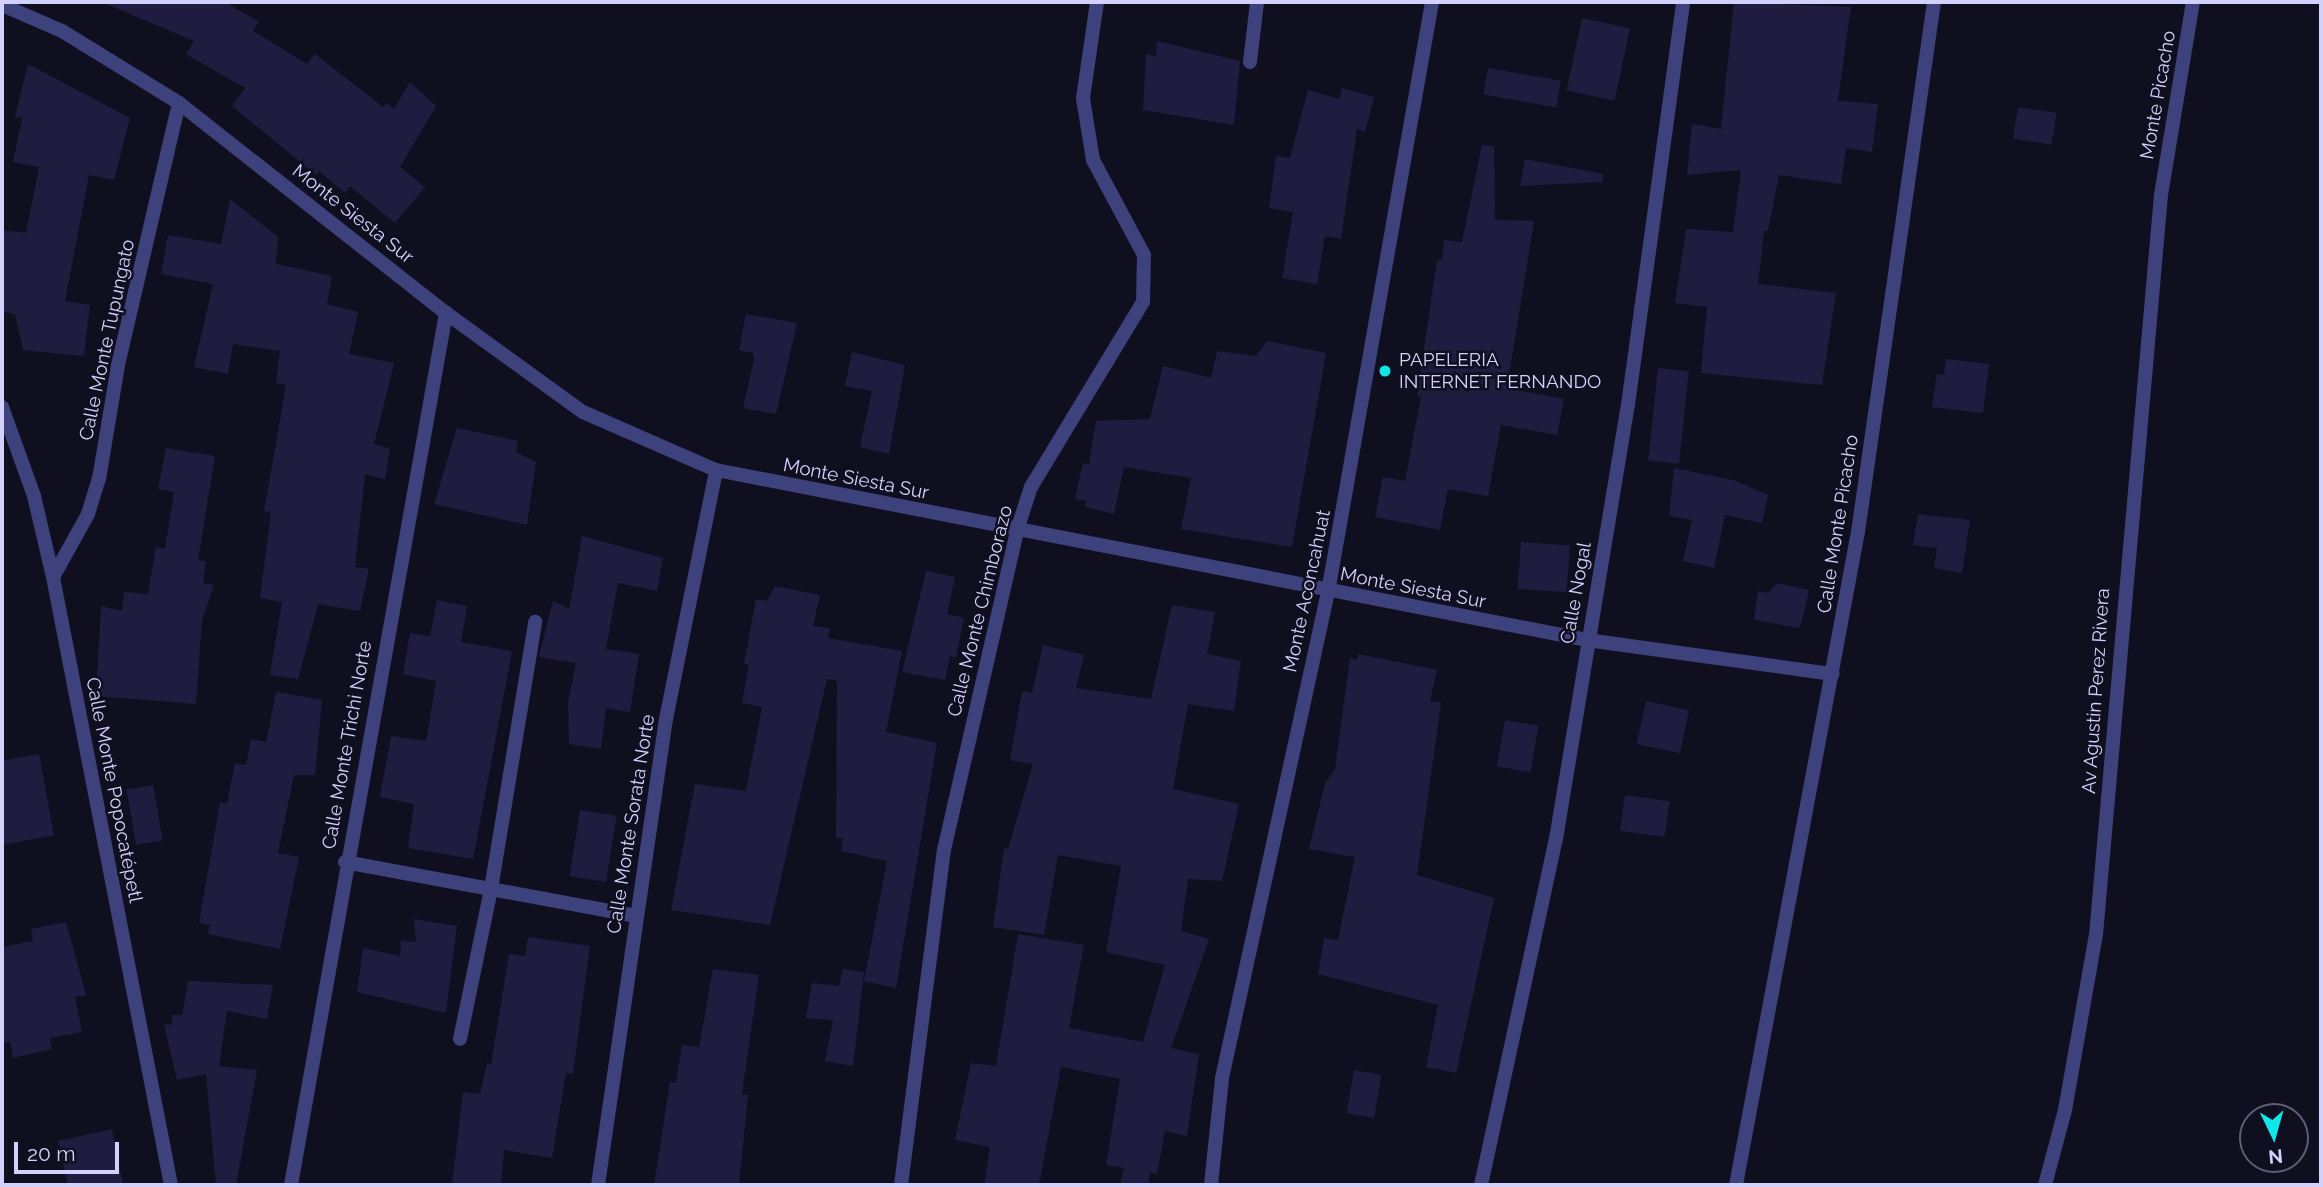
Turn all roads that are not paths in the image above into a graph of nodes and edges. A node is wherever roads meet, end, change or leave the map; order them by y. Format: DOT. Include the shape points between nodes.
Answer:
graph roads {
  1 [pos="1097,2"];
  2 [pos="1257,2"];
  3 [pos="1432,2"];
  4 [pos="1683,2"];
  5 [pos="1934,2"];
  6 [pos="2193,2"];
  7 [pos="2,5"];
  8 [pos="1250,62"];
  9 [pos="179,103"];
  10 [pos="2161,195"];
  11 [pos="446,313"];
  12 [pos="2,407"];
  13 [pos="716,470"];
  14 [pos="1017,530"];
  15 [pos="52,577"];
  16 [pos="1328,592"];
  17 [pos="535,622"];
  18 [pos="1587,640"];
  19 [pos="1833,674"];
  20 [pos="345,862"];
  21 [pos="491,889"];
  22 [pos="636,916"];
  23 [pos="460,1039"];
  24 [pos="172,1185"];
  25 [pos="291,1185"];
  26 [pos="597,1185"];
  27 [pos="901,1185"];
  28 [pos="1211,1185"];
  29 [pos="1481,1185"];
  30 [pos="1736,1185"];
  31 [pos="2045,1185"];
  1 -- 14 [label="street, Calle Monte Chimborazo" via="1083,98 1093,160 1144,255 1143,302 1031,487"];
  2 -- 8 [label="street"];
  3 -- 16 [label="street, Monte Aconcahuat" via="1389,268"];
  4 -- 18 [label="street, Calle Nogal" via="1628,405"];
  5 -- 19 [label="street, Calle Monte Picacho"];
  6 -- 10 [label="street, Monte Picacho"];
  7 -- 9 [label="street, Monte Siesta Sur" via="62,32"];
  9 -- 11 [label="street, Monte Siesta Sur"];
  9 -- 15 [label="street, Calle Monte Tupungato" via="118,365 99,479 88,514"];
  10 -- 31 [label="street, Av Agustin Perez Rivera" via="2096,935 2065,1110"];
  11 -- 13 [label="street, Monte Siesta Sur" via="583,412"];
  11 -- 20 [label="street, Calle Monte Trichi Norte"];
  12 -- 15 [label="street, Calle Monte Popocatépetl" via="34,496"];
  13 -- 14 [label="street, Monte Siesta Sur"];
  13 -- 22 [label="street, Calle Monte Sorata Norte" via="666,719"];
  14 -- 16 [label="street, Monte Siesta Sur"];
  14 -- 27 [label="street, Calle Monte Chimborazo" via="944,850"];
  15 -- 24 [label="street, Calle Monte Popocatépetl"];
  16 -- 18 [label="street, Monte Siesta Sur"];
  16 -- 28 [label="street, Monte Aconcahuat" via="1222,1078"];
  17 -- 21 [label="street"];
  18 -- 19 [label="street, Monte Siesta Sur"];
  18 -- 29 [label="street, Calle Nogal" via="1556,839"];
  19 -- 30 [label="street, Calle Monte Picacho"];
  20 -- 21 [label="street"];
  20 -- 25 [label="street, Calle Monte Trichi Norte"];
  21 -- 22 [label="street"];
  21 -- 23 [label="street"];
  22 -- 26 [label="street, Calle Monte Sorata Norte"];
}
